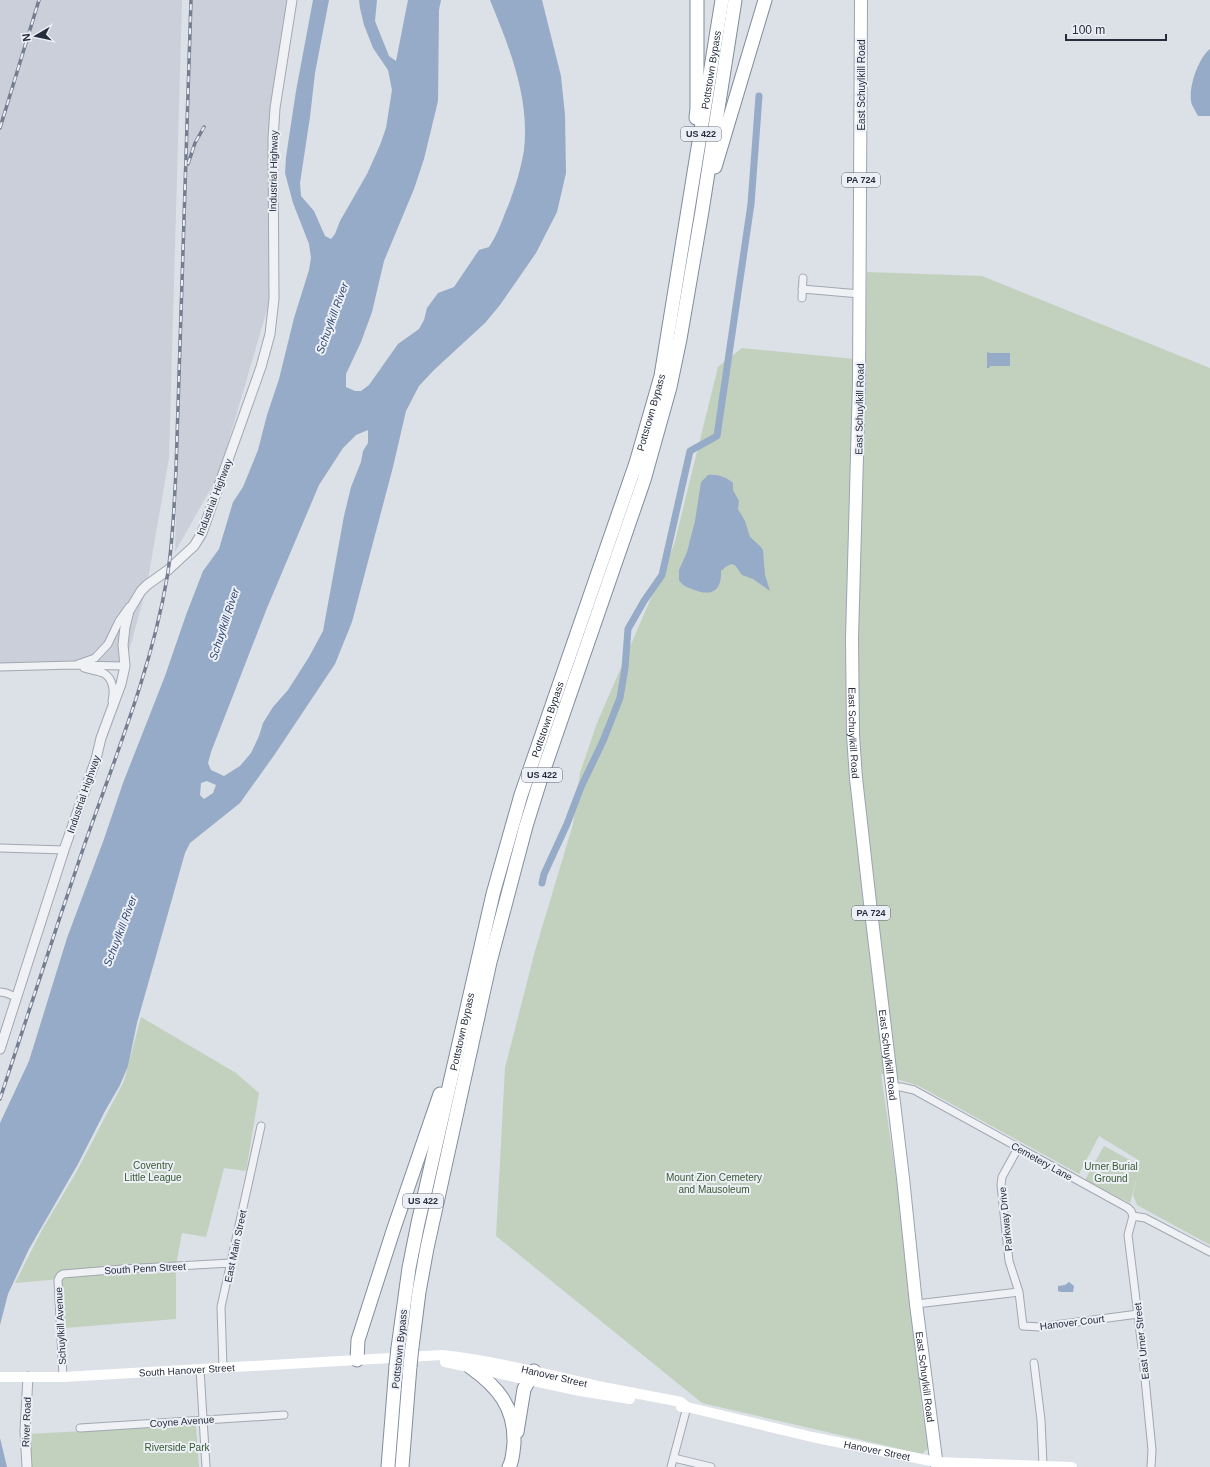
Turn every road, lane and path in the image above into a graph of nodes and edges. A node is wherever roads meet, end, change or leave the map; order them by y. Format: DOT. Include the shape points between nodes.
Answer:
graph roads {
  1 [pos="292,0"];
  2 [pos="697,0"];
  3 [pos="722,0"];
  4 [pos="734,0"];
  5 [pos="764,0"];
  6 [pos="861,0"];
  7 [pos="702,211"];
  8 [pos="679,269"];
  9 [pos="803,278"];
  10 [pos="802,289"];
  11 [pos="860,294"];
  12 [pos="802,298"];
  13 [pos="141,591"];
  14 [pos="74,665"];
  15 [pos="0,666"];
  16 [pos="125,666"];
  17 [pos="109,716"];
  18 [pos="0,848"];
  19 [pos="64,850"];
  20 [pos="0,992"];
  21 [pos="16,997"];
  22 [pos="0,1049"];
  23 [pos="456,1055"];
  24 [pos="892,1088"];
  25 [pos="261,1126"];
  26 [pos="1018,1148"];
  27 [pos="1133,1216"];
  28 [pos="1210,1252"];
  29 [pos="231,1263"];
  30 [pos="60,1276"];
  31 [pos="1019,1292"];
  32 [pos="916,1304"];
  33 [pos="1138,1314"];
  34 [pos="416,1352"];
  35 [pos="357,1360"];
  36 [pos="1034,1363"];
  37 [pos="470,1366"];
  38 [pos="223,1368"];
  39 [pos="200,1369"];
  40 [pos="532,1375"];
  41 [pos="0,1377"];
  42 [pos="28,1377"];
  43 [pos="63,1377"];
  44 [pos="687,1407"];
  45 [pos="284,1415"];
  46 [pos="203,1420"];
  47 [pos="80,1428"];
  48 [pos="404,1431"];
  49 [pos="674,1458"];
  50 [pos="511,1463"];
  51 [pos="936,1464"];
  52 [pos="1043,1466"];
  53 [pos="27,1467"];
  54 [pos="206,1467"];
  55 [pos="388,1467"];
  56 [pos="402,1467"];
  57 [pos="410,1467"];
  58 [pos="671,1467"];
  59 [pos="711,1467"];
  60 [pos="1072,1467"];
  61 [pos="1151,1467"];
  1 -- 13 [label="street, Industrial Highway" via="273,139 274,299 270,334 261,367 202,533 194,546"];
  2 -- 8 [label="highway" via="697,108"];
  3 -- 8 [label="highway, Pottstown Bypass / US 422"];
  4 -- 7 [label="highway, Pottstown Bypass / US 422"];
  5 -- 7 [label="highway"];
  6 -- 11 [label="main road, East Schuylkill Road / PA 724"];
  7 -- 34 [label="highway, Pottstown Bypass / US 422" via="680,339 657,437 629,527 541,778 505,902 428,1240 419,1292"];
  8 -- 23 [label="highway, Pottstown Bypass / US 422" via="661,376 636,463 521,795 493,894"];
  9 -- 10 [label="street"];
  10 -- 11 [label="street"];
  10 -- 12 [label="street"];
  11 -- 24 [label="main road, East Schuylkill Road / PA 724" via="852,638 853,734"];
  13 -- 14 [label="street" via="119,621 108,644 95,658"];
  13 -- 16 [label="street, Industrial Highway" via="129,611 125,627"];
  14 -- 15 [label="street"];
  14 -- 16 [label="street"];
  14 -- 17 [label="street" via="106,674 111,681 114,692"];
  16 -- 17 [label="street, Industrial Highway"];
  17 -- 19 [label="street, Industrial Highway"];
  18 -- 19 [label="street"];
  19 -- 21 [label="street, Industrial Highway"];
  20 -- 21 [label="street"];
  21 -- 22 [label="street, Industrial Highway"];
  23 -- 35 [label="highway" via="391,1235 358,1340"];
  23 -- 55 [label="highway, Pottstown Bypass / US 422, bridge" via="409,1268 396,1366"];
  24 -- 26 [label="street, Cemetery Lane" via="914,1090"];
  24 -- 32 [label="main road, East Schuylkill Road / PA 724"];
  25 -- 29 [label="street, East Main Street"];
  26 -- 27 [label="street, Cemetery Lane" via="1128,1208"];
  26 -- 31 [label="street, Parkway Drive" via="1002,1177 1001,1185 1009,1261"];
  27 -- 28 [label="street, Cemetery Lane" via="1145,1218"];
  27 -- 33 [label="street, East Urner Street" via="1128,1235"];
  29 -- 30 [label="street, South Penn Street" via="123,1269"];
  29 -- 38 [label="street, East Main Street" via="221,1312"];
  30 -- 43 [label="street, Schuylkill Avenue" via="58,1280"];
  31 -- 32 [label="street"];
  31 -- 33 [label="street, Hanover Court" via="1023,1326 1040,1327"];
  32 -- 51 [label="main road, East Schuylkill Road / PA 724"];
  33 -- 61 [label="street, East Urner Street" via="1152,1450"];
  34 -- 35 [label="main road, Hanover Street"];
  34 -- 37 [label="main road, Hanover Street"];
  34 -- 40 [label="main road, Hanover Street" via="467,1358"];
  34 -- 48 [label="highway, Pottstown Bypass / US 422, bridge" via="410,1366"];
  35 -- 38 [label="main road, South Hanover Street"];
  36 -- 52 [label="street" via="1042,1427"];
  37 -- 40 [label="main road, Hanover Street"];
  37 -- 50 [label="highway" via="496,1388 509,1409 514,1435"];
  38 -- 39 [label="main road, South Hanover Street"];
  39 -- 43 [label="main road, South Hanover Street"];
  39 -- 46 [label="street"];
  40 -- 44 [label="main road, Hanover Street" via="681,1402"];
  40 -- 50 [label="highway" via="524,1388"];
  41 -- 42 [label="main road, South Hanover Street"];
  42 -- 43 [label="main road, South Hanover Street"];
  42 -- 53 [label="street, River Road" via="25,1431"];
  44 -- 49 [label="street"];
  44 -- 51 [label="main road, Hanover Street"];
  45 -- 46 [label="street, Coyne Avenue"];
  46 -- 47 [label="street, Coyne Avenue"];
  46 -- 54 [label="street"];
  48 -- 56 [label="highway, Pottstown Bypass / US 422"];
  48 -- 57 [label="highway" via="409,1439 407,1458"];
  49 -- 58 [label="street"];
  49 -- 59 [label="street"];
  51 -- 52 [label="main road, Hanover Street"];
  52 -- 60 [label="main road, Hanover Street"];
}
